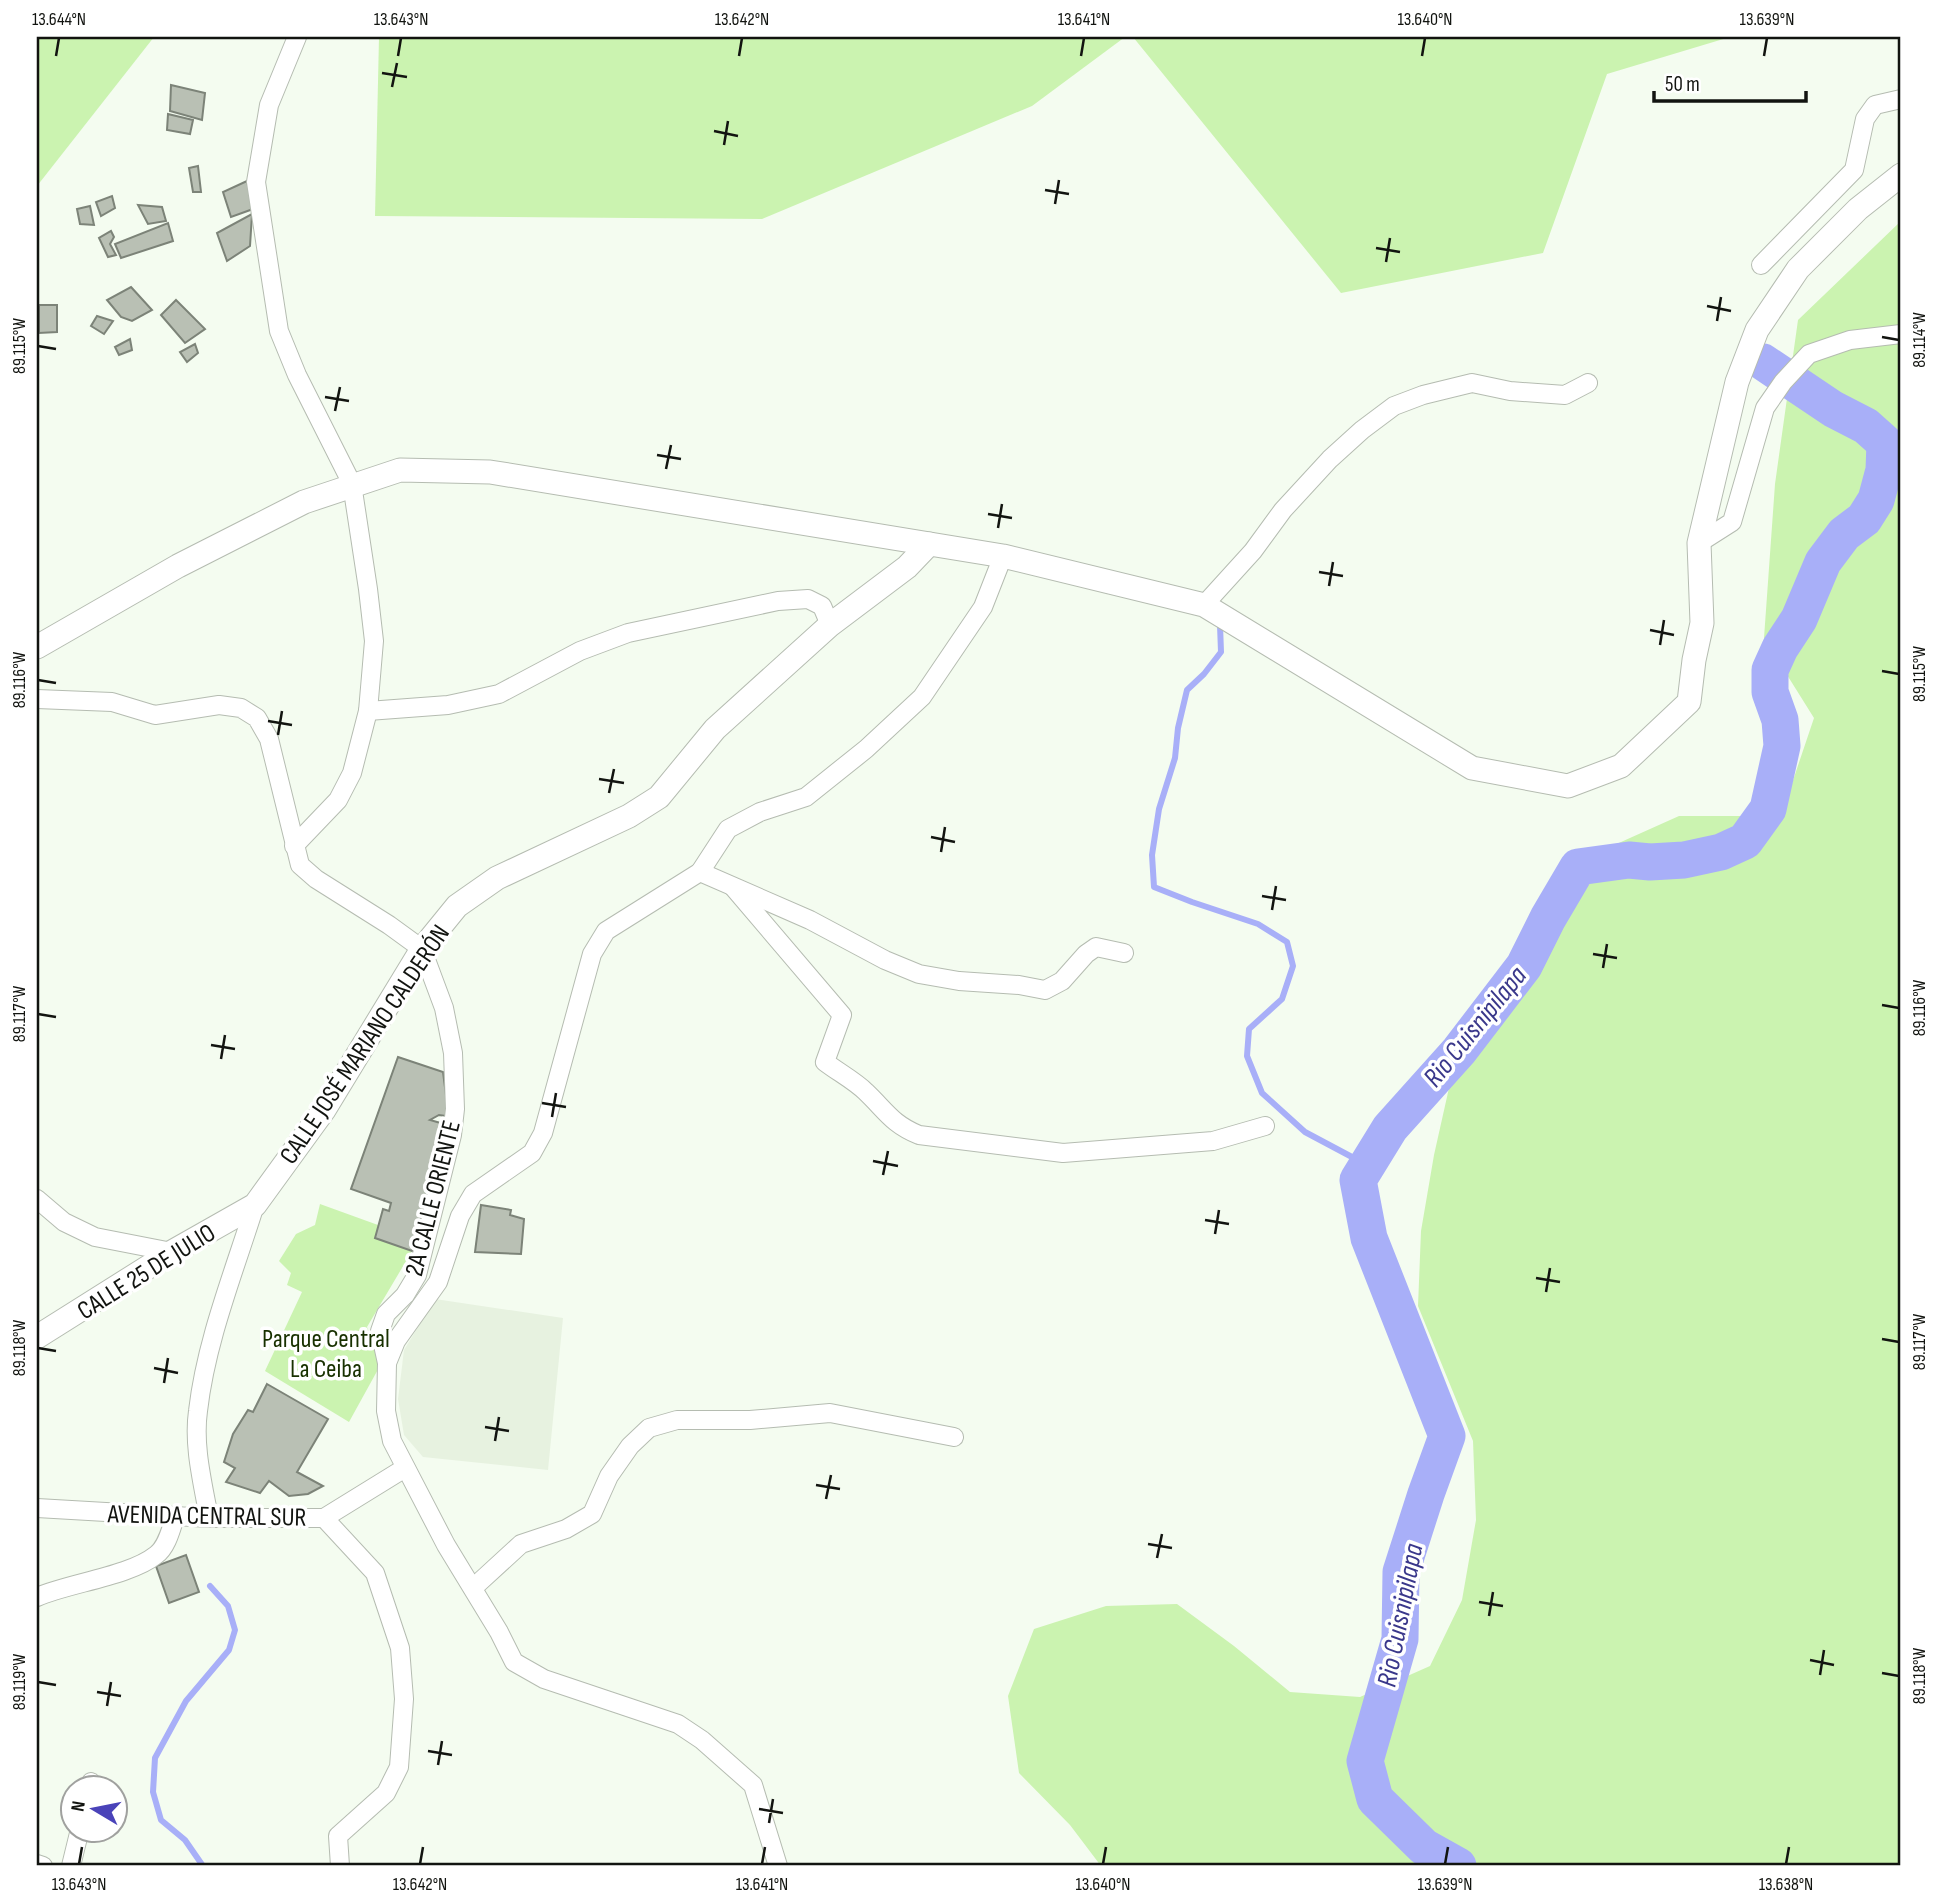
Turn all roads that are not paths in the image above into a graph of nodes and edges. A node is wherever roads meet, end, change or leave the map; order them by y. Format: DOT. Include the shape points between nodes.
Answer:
graph roads {
  1 [pos="297,37"];
  2 [pos="1901,99"];
  3 [pos="1901,175"];
  4 [pos="1760,265"];
  5 [pos="1901,334"];
  6 [pos="1588,383"];
  7 [pos="352,484"];
  8 [pos="1699,543"];
  9 [pos="929,544"];
  10 [pos="1003,556"];
  11 [pos="1204,606"];
  12 [pos="830,625"];
  13 [pos="37,647"];
  14 [pos="37,699"];
  15 [pos="368,711"];
  16 [pos="294,846"];
  17 [pos="700,872"];
  18 [pos="733,887"];
  19 [pos="422,949"];
  20 [pos="1124,953"];
  21 [pos="1265,1126"];
  22 [pos="37,1199"];
  23 [pos="256,1205"];
  24 [pos="172,1252"];
  25 [pos="37,1337"];
  26 [pos="387,1363"];
  27 [pos="954,1437"];
  28 [pos="405,1468"];
  29 [pos="37,1508"];
  30 [pos="175,1517"];
  31 [pos="209,1518"];
  32 [pos="324,1518"];
  33 [pos="473,1588"];
  34 [pos="37,1597"];
  35 [pos="77,1843"];
  36 [pos="37,1864"];
  37 [pos="43,1866"];
  38 [pos="71,1866"];
  39 [pos="340,1866"];
  40 [pos="778,1866"];
  1 -- 7 [label="street" via="269,105 256,182 279,331"];
  2 -- 4 [label="street" via="1875,105 1865,119 1854,170"];
  3 -- 8 [label="street" via="1858,209 1798,269 1757,330 1737,382"];
  5 -- 8 [label="street" via="1850,340 1810,354 1765,408 1732,522"];
  6 -- 11 [label="street" via="1565,395 1472,383 1394,407 1330,459"];
  7 -- 9 [label="street" via="400,470 490,472"];
  7 -- 13 [label="street" via="304,502 178,566"];
  7 -- 15 [label="street" via="373,641"];
  8 -- 11 [label="street" via="1702,622 1689,702 1621,766 1568,786 1472,768"];
  9 -- 10 [label="street"];
  9 -- 12 [label="street, CALLE JOSÉ MARIANO CALDERÓN" via="907,567"];
  10 -- 11 [label="street"];
  10 -- 17 [label="street" via="983,607 922,697 806,797 760,812 728,830"];
  12 -- 15 [label="street" via="822,606 808,599 778,601 628,633 580,651 499,694 448,705"];
  12 -- 19 [label="street, CALLE JOSÉ MARIANO CALDERÓN" via="715,729 659,797 498,878 457,906"];
  14 -- 16 [label="street" via="112,702 155,715 219,705 241,708 257,718 269,739"];
  15 -- 16 [label="street" via="352,773 338,800"];
  16 -- 19 [label="street" via="300,865 316,879"];
  17 -- 18 [label="street"];
  17 -- 26 [label="street" via="606,932 592,954 543,1133 532,1153 473,1194 460,1216 438,1282 396,1340"];
  18 -- 20 [label="street" via="810,920 885,960 919,974 959,981 1045,990 1062,981 1096,947"];
  18 -- 21 [label="street" via="842,1015 825,1062 866,1092 901,1128 919,1135 1063,1153 1213,1141"];
  19 -- 23 [label="street, CALLE JOSÉ MARIANO CALDERÓN" via="324,1110"];
  19 -- 26 [label="street, 2A CALLE ORIENTE" via="444,1008 453,1053 452,1135 416,1275 386,1314 380,1331"];
  22 -- 24 [label="street" via="64,1222 95,1237"];
  23 -- 24 [label="street, CALLE 25 DE JULIO"];
  23 -- 31 [label="street, CALLE JOSÉ MARIANO CALDERÓN" via="208,1355 197,1413"];
  24 -- 25 [label="street, CALLE 25 DE JULIO"];
  26 -- 28 [label="street, 2A CALLE ORIENTE" via="386,1411 392,1441"];
  27 -- 33 [label="street" via="830,1413 677,1420 649,1428 609,1476 592,1514 566,1529 521,1544"];
  28 -- 32 [label="street, AVENIDA CENTRAL SUR"];
  28 -- 33 [label="street, 2A CALLE ORIENTE"];
  29 -- 30 [label="street, AVENIDA CENTRAL SUR"];
  30 -- 31 [label="street, AVENIDA CENTRAL SUR"];
  30 -- 34 [label="street" via="156,1555 128,1569"];
  31 -- 32 [label="street, AVENIDA CENTRAL SUR"];
  32 -- 39 [label="street" via="375,1573 400,1648 404,1699 399,1766 386,1793 338,1836"];
  33 -- 40 [label="street, 2A CALLE ORIENTE" via="514,1662 544,1679 678,1724 753,1784"];
  35 -- 38 [label="street"];
  36 -- 37 [label="street"];
}
